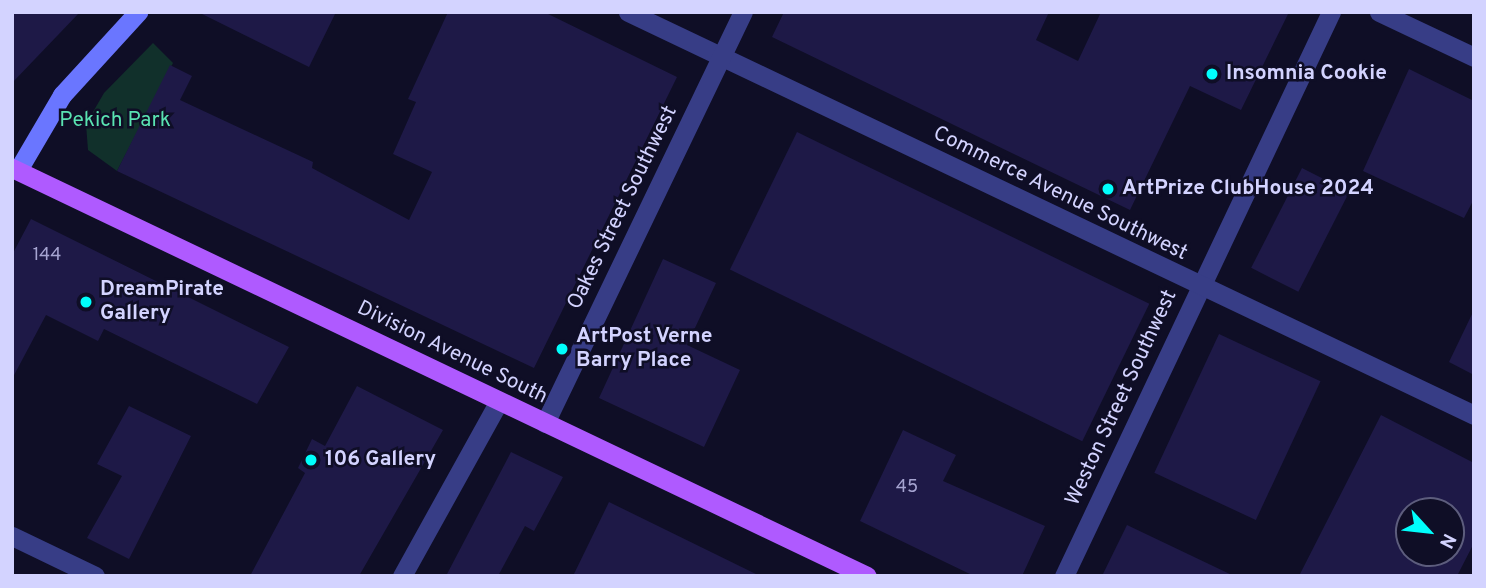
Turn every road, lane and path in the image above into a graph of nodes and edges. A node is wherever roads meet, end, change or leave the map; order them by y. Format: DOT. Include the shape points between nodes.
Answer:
graph roads {
  1 [pos="138,12"];
  2 [pos="628,12"];
  3 [pos="743,12"];
  4 [pos="1331,12"];
  5 [pos="1379,12"];
  6 [pos="721,57"];
  7 [pos="1474,57"];
  8 [pos="14,171"];
  9 [pos="1199,286"];
  10 [pos="499,401"];
  11 [pos="1474,415"];
  12 [pos="545,423"];
  13 [pos="12,536"];
  14 [pos="95,576"];
  15 [pos="402,576"];
  16 [pos="867,576"];
  17 [pos="1064,576"];
  1 -- 8 [label="main road" via="62,95"];
  2 -- 6 [label="street, Commerce Avenue Southwest"];
  3 -- 6 [label="street, Oakes Street Southwest"];
  4 -- 9 [label="street, Weston Street Southwest"];
  5 -- 7 [label="street"];
  6 -- 9 [label="street, Commerce Avenue Southwest"];
  6 -- 12 [label="street, Oakes Street Southwest"];
  8 -- 10 [label="main road, Division Avenue South"];
  9 -- 11 [label="street, Commerce Avenue Southwest"];
  9 -- 17 [label="street, Weston Street Southwest"];
  10 -- 12 [label="main road, Division Avenue South"];
  10 -- 15 [label="street"];
  12 -- 16 [label="main road, Division Avenue South"];
  13 -- 14 [label="street"];
}
